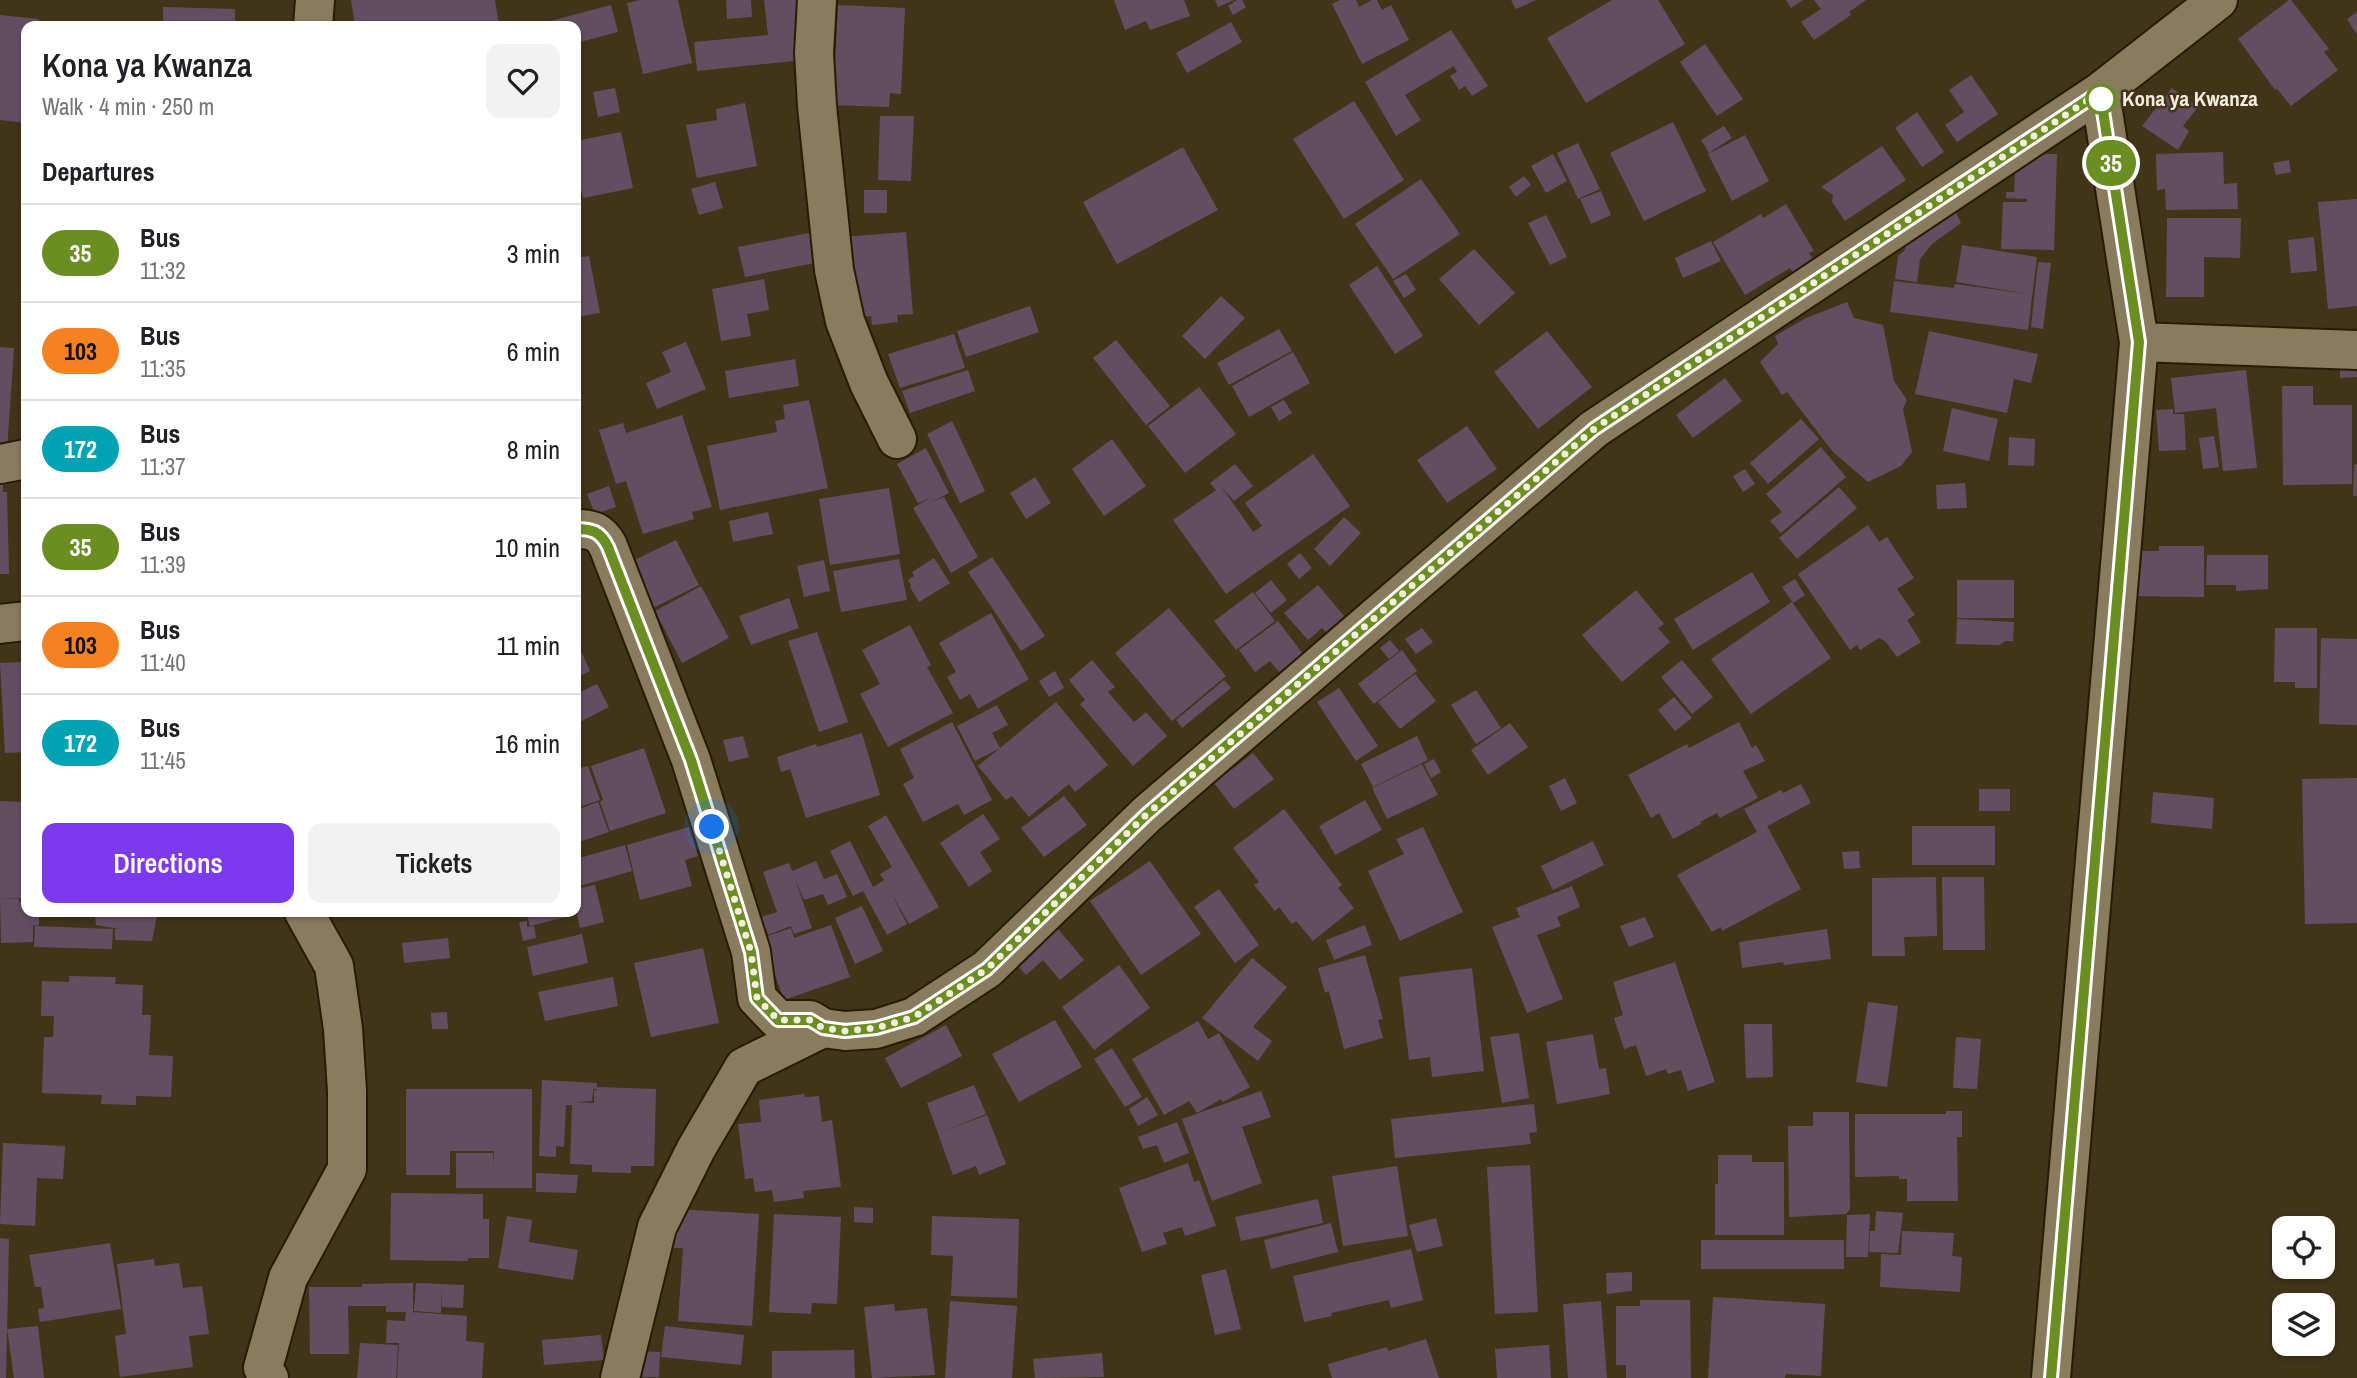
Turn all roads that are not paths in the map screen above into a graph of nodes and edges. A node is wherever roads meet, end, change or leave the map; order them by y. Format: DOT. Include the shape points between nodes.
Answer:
graph roads {
  1 [pos="316,0"];
  2 [pos="817,0"];
  3 [pos="2218,0"];
  4 [pos="314,21"];
  5 [pos="2100,92"];
  6 [pos="2139,342"];
  7 [pos="2357,350"];
  8 [pos="897,439"];
  9 [pos="21,460"];
  10 [pos="0,464"];
  11 [pos="581,529"];
  12 [pos="21,622"];
  13 [pos="0,624"];
  14 [pos="307,917"];
  15 [pos="823,1028"];
  16 [pos="269,1378"];
  17 [pos="620,1378"];
  18 [pos="2051,1378"];
  1 -- 4 [label="street"];
  2 -- 8 [label="street" via="816,93 834,270 845,321"];
  3 -- 5 [label="street"];
  5 -- 6 [label="street"];
  5 -- 15 [label="street" via="1594,429 1147,814 987,969 914,1017 876,1028"];
  6 -- 7 [label="street"];
  6 -- 18 [label="street"];
  9 -- 10 [label="street"];
  11 -- 15 [label="street" via="600,533 608,547 687,748 751,952 757,998 778,1020 810,1020"];
  12 -- 13 [label="street"];
  14 -- 16 [label="street" via="334,966 343,1028 347,1169 288,1278 263,1368"];
  15 -- 17 [label="street" via="744,1068 696,1149 657,1227"];
}
